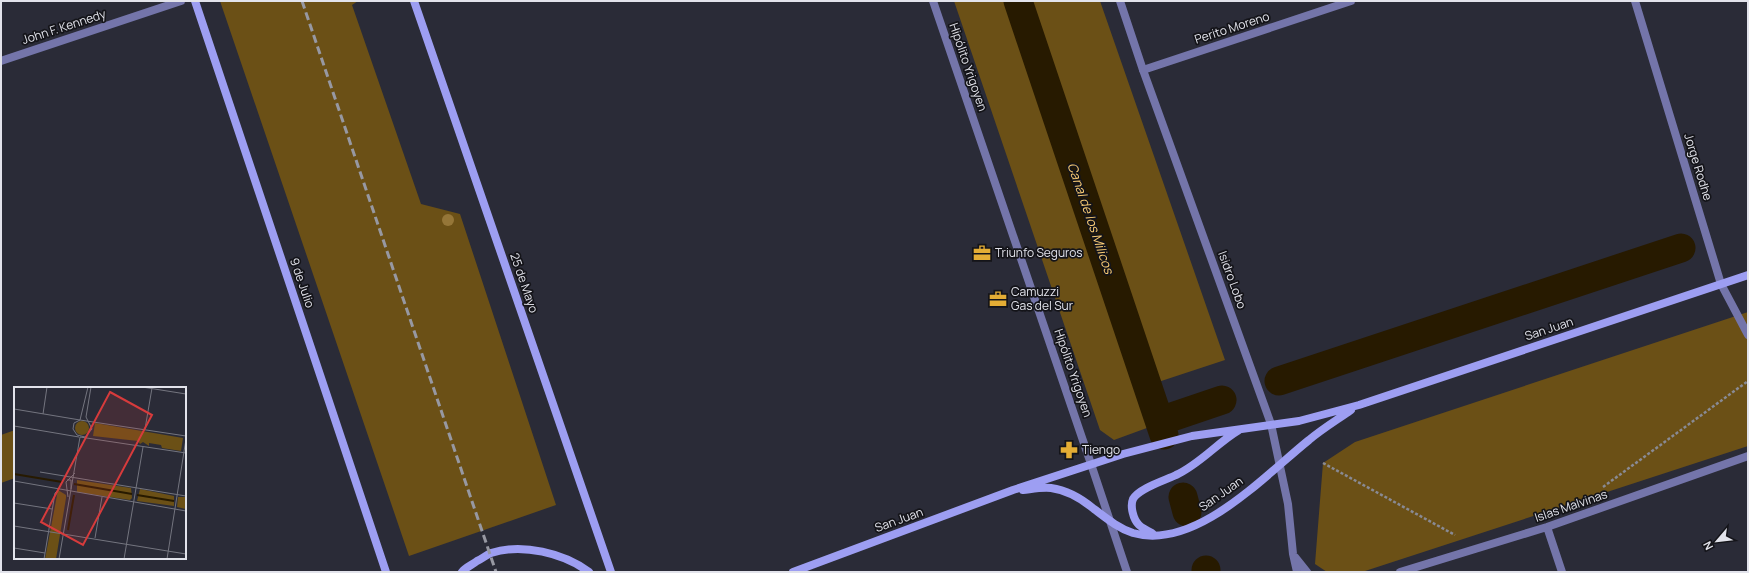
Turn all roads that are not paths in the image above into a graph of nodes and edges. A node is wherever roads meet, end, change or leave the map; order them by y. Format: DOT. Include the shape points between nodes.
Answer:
graph roads {
  1 [pos="181,1"];
  2 [pos="195,1"];
  3 [pos="414,1"];
  4 [pos="933,1"];
  5 [pos="1120,1"];
  6 [pos="1351,1"];
  7 [pos="1635,1"];
  8 [pos="1,61"];
  9 [pos="1143,70"];
  10 [pos="1748,275"];
  11 [pos="1721,284"];
  12 [pos="1748,335"];
  13 [pos="1358,405"];
  14 [pos="1271,424"];
  15 [pos="1243,428"];
  16 [pos="1748,456"];
  17 [pos="1091,464"];
  18 [pos="1280,465"];
  19 [pos="1013,490"];
  20 [pos="1111,523"];
  21 [pos="1547,527"];
  22 [pos="1156,535"];
  23 [pos="1293,554"];
  24 [pos="386,572"];
  25 [pos="462,572"];
  26 [pos="589,572"];
  27 [pos="611,572"];
  28 [pos="793,572"];
  29 [pos="1127,572"];
  30 [pos="1298,572"];
  31 [pos="1307,572"];
  32 [pos="1400,572"];
  33 [pos="1562,572"];
  1 -- 8 [label="street, John F. Kennedy"];
  2 -- 24 [label="main road, 9 de Julio"];
  3 -- 27 [label="main road, 25 de Mayo"];
  4 -- 17 [label="street, Hipólito Yrigoyen"];
  5 -- 9 [label="street, Isidro Lobo"];
  6 -- 9 [label="street, Perito Moreno"];
  7 -- 11 [label="street, Jorge Rodhe"];
  9 -- 14 [label="street, Isidro Lobo"];
  10 -- 11 [label="main road, San Juan"];
  11 -- 12 [label="street, Jorge Rodhe"];
  11 -- 13 [label="main road, San Juan"];
  13 -- 14 [label="main road, San Juan" via="1299,421"];
  13 -- 18 [label="main road, San Juan" via="1309,440"];
  14 -- 15 [label="main road, San Juan"];
  14 -- 18 [label="street, Isidro Lobo"];
  15 -- 17 [label="main road, San Juan" via="1192,436"];
  15 -- 22 [label="main road" via="1224,439 1178,475 1143,491 1134,498 1132,506 1139,525"];
  16 -- 21 [label="street, Islas Malvinas"];
  17 -- 19 [label="main road, San Juan"];
  17 -- 20 [label="street, Hipólito Yrigoyen"];
  18 -- 22 [label="main road, San Juan" via="1213,517 1180,531"];
  18 -- 23 [label="street, Isidro Lobo" via="1288,504"];
  19 -- 20 [label="main road, San Juan" via="1051,488 1075,496"];
  19 -- 28 [label="main road, San Juan"];
  20 -- 22 [label="main road, San Juan" via="1133,533"];
  20 -- 29 [label="street, Hipólito Yrigoyen"];
  21 -- 32 [label="street, Islas Malvinas"];
  21 -- 33 [label="street"];
  23 -- 30 [label="street, Isidro Lobo"];
  23 -- 31 [label="street"];
  25 -- 26 [label="main road" via="490,553 519,549 556,555"];
}
